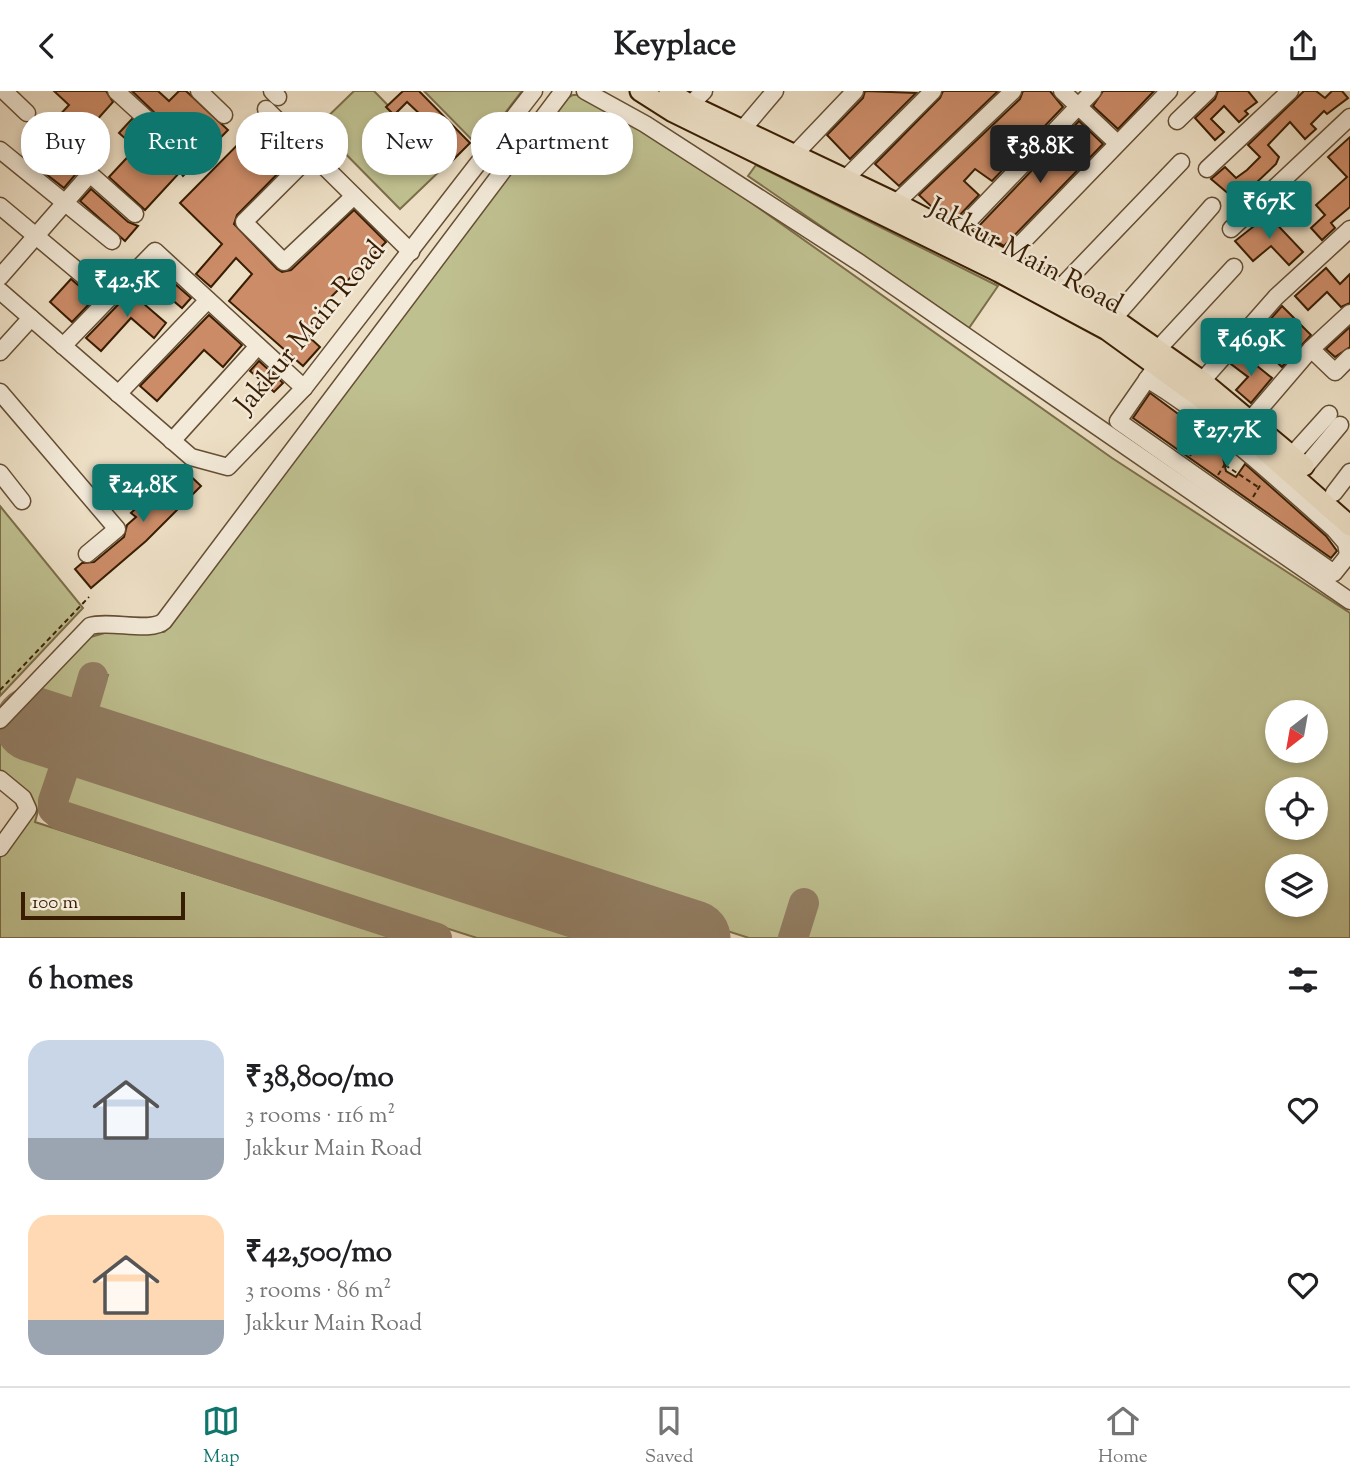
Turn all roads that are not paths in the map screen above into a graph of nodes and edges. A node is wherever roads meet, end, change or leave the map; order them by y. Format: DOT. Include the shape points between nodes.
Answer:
graph roads {
  1 [pos="4,91"];
  2 [pos="116,91"];
  3 [pos="199,91"];
  4 [pos="534,91"];
  5 [pos="563,91"];
  6 [pos="585,91"];
  7 [pos="640,91"];
  8 [pos="669,91"];
  9 [pos="775,91"];
  10 [pos="855,91"];
  11 [pos="933,91"];
  12 [pos="1013,91"];
  13 [pos="1062,91"];
  14 [pos="1093,91"];
  15 [pos="1169,91"];
  16 [pos="1208,91"];
  17 [pos="1290,91"];
  18 [pos="697,98"];
  19 [pos="1077,105"];
  20 [pos="266,109"];
  21 [pos="26,112"];
  22 [pos="139,112"];
  23 [pos="269,112"];
  24 [pos="224,115"];
  25 [pos="1350,117"];
  26 [pos="1178,121"];
  27 [pos="742,130"];
  28 [pos="1116,142"];
  29 [pos="0,150"];
  30 [pos="794,155"];
  31 [pos="1181,162"];
  32 [pos="1207,169"];
  33 [pos="291,175"];
  34 [pos="333,175"];
  35 [pos="845,179"];
  36 [pos="354,196"];
  37 [pos="66,203"];
  38 [pos="896,204"];
  39 [pos="0,206"];
  40 [pos="1212,206"];
  41 [pos="135,214"];
  42 [pos="1231,229"];
  43 [pos="1350,229"];
  44 [pos="956,234"];
  45 [pos="35,237"];
  46 [pos="113,241"];
  47 [pos="411,252"];
  48 [pos="1002,266"];
  49 [pos="1234,267"];
  50 [pos="0,277"];
  51 [pos="1060,288"];
  52 [pos="0,291"];
  53 [pos="110,298"];
  54 [pos="208,299"];
  55 [pos="1350,313"];
  56 [pos="31,318"];
  57 [pos="1114,318"];
  58 [pos="63,346"];
  59 [pos="258,346"];
  60 [pos="1311,349"];
  61 [pos="0,352"];
  62 [pos="1350,356"];
  63 [pos="1154,364"];
  64 [pos="1202,381"];
  65 [pos="304,388"];
  66 [pos="118,394"];
  67 [pos="3,401"];
  68 [pos="1251,419"];
  69 [pos="1334,419"];
  70 [pos="172,441"];
  71 [pos="1298,466"];
  72 [pos="1350,472"];
  73 [pos="0,473"];
  74 [pos="1334,493"];
  75 [pos="22,501"];
  76 [pos="1350,508"];
  77 [pos="1350,526"];
  78 [pos="87,554"];
  79 [pos="1349,554"];
  80 [pos="1350,601"];
  81 [pos="0,720"];
  82 [pos="0,779"];
  83 [pos="0,848"];
  1 -- 21 [label="street"];
  2 -- 22 [label="street"];
  3 -- 24 [label="street"];
  4 -- 47 [label="street, Jakkur Main Road"];
  5 -- 81 [label="street" via="164,621 155,627 90,626"];
  6 -- 80 [label="street" via="645,124 860,263"];
  7 -- 48 [label="main road, Jakkur Main Road" via="673,112"];
  8 -- 18 [label="main road, Jakkur Main Road"];
  9 -- 27 [label="street"];
  10 -- 30 [label="street"];
  11 -- 35 [label="street"];
  12 -- 38 [label="street"];
  13 -- 19 [label="street"];
  14 -- 19 [label="street"];
  15 -- 28 [label="street"];
  16 -- 26 [label="street"];
  17 -- 32 [label="street"];
  18 -- 27 [label="main road, Jakkur Main Road"];
  19 -- 28 [label="street"];
  19 -- 44 [label="street"];
  20 -- 23 [label="street"];
  25 -- 42 [label="street"];
  27 -- 30 [label="main road, Jakkur Main Road"];
  28 -- 48 [label="street"];
  29 -- 37 [label="street"];
  30 -- 35 [label="main road, Jakkur Main Road"];
  31 -- 51 [label="street"];
  33 -- 36 [label="street" via="244,222 284,262"];
  34 -- 36 [label="street"];
  35 -- 38 [label="main road, Jakkur Main Road"];
  36 -- 47 [label="street"];
  37 -- 41 [label="street" via="90,174"];
  37 -- 45 [label="street"];
  37 -- 46 [label="street"];
  38 -- 44 [label="main road, Jakkur Main Road"];
  39 -- 45 [label="street"];
  40 -- 57 [label="street"];
  43 -- 64 [label="street" via="1276,297"];
  44 -- 48 [label="main road, Jakkur Main Road"];
  45 -- 50 [label="street"];
  45 -- 53 [label="street"];
  47 -- 65 [label="street, Jakkur Main Road"];
  48 -- 51 [label="main road, Jakkur Main Road"];
  48 -- 63 [label="main road, Jakkur Main Road"];
  49 -- 63 [label="street"];
  51 -- 57 [label="main road, Jakkur Main Road"];
  52 -- 56 [label="street, Jakkur Main Road"];
  53 -- 54 [label="street" via="155,251"];
  53 -- 58 [label="street"];
  54 -- 59 [label="street"];
  54 -- 66 [label="street"];
  55 -- 60 [label="street"];
  56 -- 58 [label="street, Jakkur Main Road"];
  56 -- 61 [label="street"];
  57 -- 63 [label="main road, Jakkur Main Road"];
  58 -- 66 [label="street, Jakkur Main Road"];
  59 -- 65 [label="street"];
  59 -- 70 [label="street"];
  60 -- 62 [label="street" via="1335,372"];
  60 -- 68 [label="street"];
  63 -- 64 [label="main road, Jakkur Main Road"];
  63 -- 71 [label="main road, Jakkur Main Road"];
  63 -- 79 [label="street" via="1213,424 1334,530"];
  63 -- 79 [label="street" via="1118,421 1334,573"];
  64 -- 68 [label="main road, Jakkur Main Road"];
  65 -- 70 [label="street, Jakkur Main Road" via="228,467 191,457"];
  66 -- 70 [label="street, Jakkur Main Road"];
  67 -- 78 [label="street" via="117,529"];
  68 -- 71 [label="main road, Jakkur Main Road"];
  69 -- 71 [label="street"];
  71 -- 74 [label="main road, Jakkur Main Road"];
  71 -- 77 [label="main road, Jakkur Main Road"];
  72 -- 74 [label="street"];
  73 -- 75 [label="street"];
  74 -- 76 [label="main road, Jakkur Main Road"];
  82 -- 83 [label="street" via="27,802 28,809"];
}
